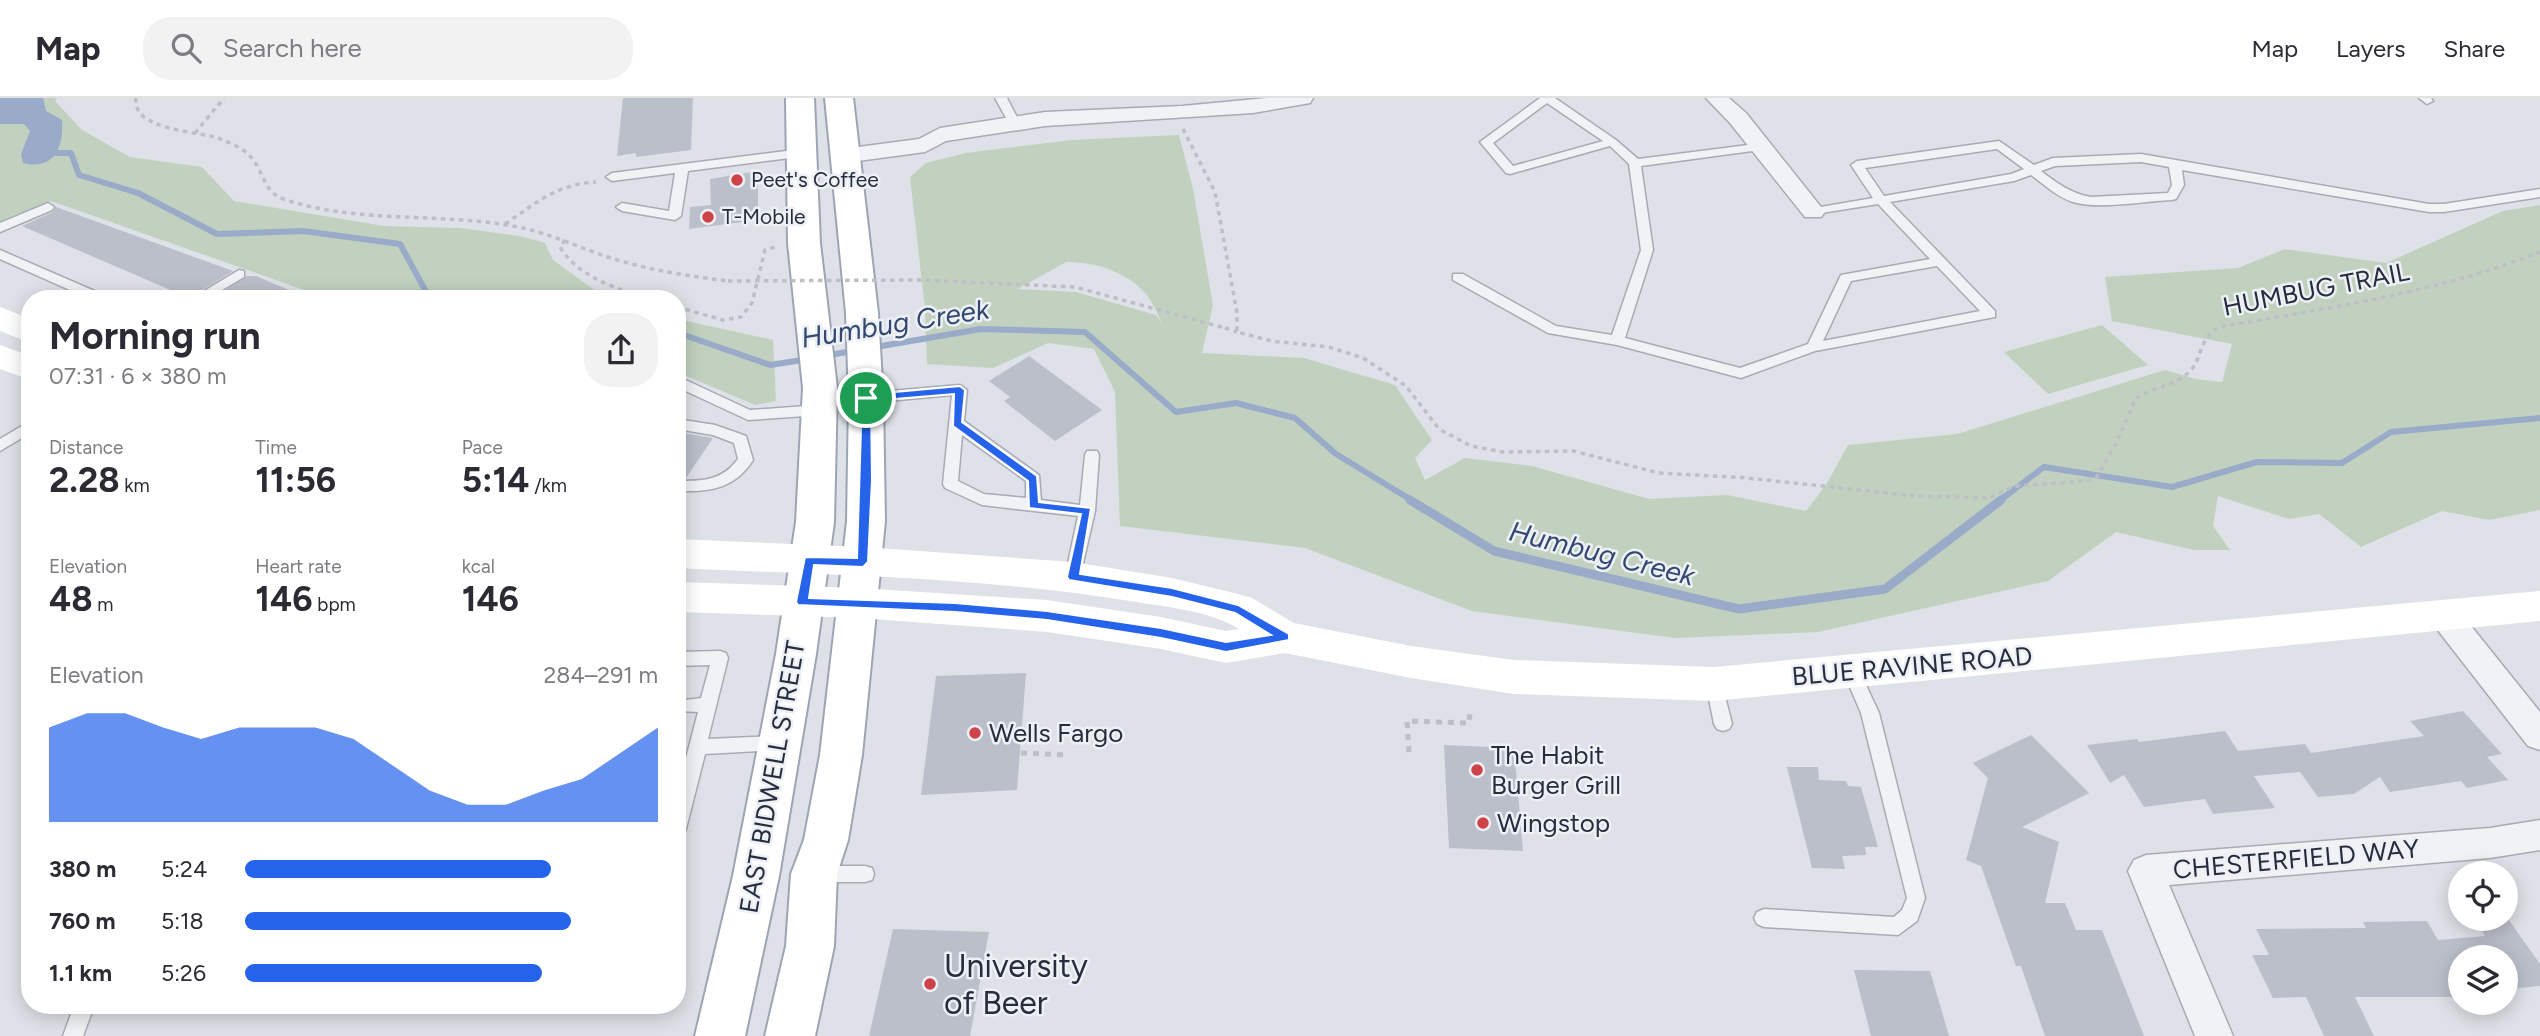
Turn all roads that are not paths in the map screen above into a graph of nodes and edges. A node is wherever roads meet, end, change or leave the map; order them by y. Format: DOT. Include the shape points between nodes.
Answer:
graph roads {
  1 [pos="800,98"];
  2 [pos="821,98"];
  3 [pos="839,98"];
  4 [pos="1001,98"];
  5 [pos="1302,98"];
  6 [pos="1717,98"];
  7 [pos="1014,123"];
  8 [pos="1612,142"];
  9 [pos="1760,146"];
  10 [pos="843,147"];
  11 [pos="802,153"];
  12 [pos="1634,163"];
  13 [pos="2175,165"];
  14 [pos="681,168"];
  15 [pos="2031,169"];
  16 [pos="612,177"];
  17 [pos="2540,193"];
  18 [pos="1881,200"];
  19 [pos="48,207"];
  20 [pos="622,207"];
  21 [pos="1813,212"];
  22 [pos="0,228"];
  23 [pos="0,254"];
  24 [pos="1940,261"];
  25 [pos="239,274"];
  26 [pos="1458,277"];
  27 [pos="80,290"];
  28 [pos="213,290"];
  29 [pos="862,321"];
  30 [pos="1617,340"];
  31 [pos="1813,347"];
  32 [pos="0,356"];
  33 [pos="21,365"];
  34 [pos="686,385"];
  35 [pos="866,393"];
  36 [pos="820,399"];
  37 [pos="956,423"];
  38 [pos="686,425"];
  39 [pos="21,432"];
  40 [pos="0,446"];
  41 [pos="1092,455"];
  42 [pos="686,486"];
  43 [pos="1033,505"];
  44 [pos="1087,511"];
  45 [pos="686,555"];
  46 [pos="1073,577"];
  47 [pos="805,581"];
  48 [pos="861,582"];
  49 [pos="686,596"];
  50 [pos="2540,606"];
  51 [pos="2444,615"];
  52 [pos="1285,637"];
  53 [pos="686,659"];
  54 [pos="1851,671"];
  55 [pos="1714,684"];
  56 [pos="709,705"];
  57 [pos="686,706"];
  58 [pos="1723,724"];
  59 [pos="2540,736"];
  60 [pos="781,743"];
  61 [pos="698,747"];
  62 [pos="686,774"];
  63 [pos="2540,835"];
  64 [pos="814,874"];
  65 [pos="865,874"];
  66 [pos="753,889"];
  67 [pos="1765,918"];
  68 [pos="81,1014"];
  69 [pos="73,1036"];
  70 [pos="720,1036"];
  71 [pos="746,1036"];
  72 [pos="790,1036"];
  73 [pos="2214,1036"];
  1 -- 11 [label="main road, EAST BIDWELL STREET"];
  2 -- 10 [label="main road" via="823,132"];
  3 -- 10 [label="main road"];
  4 -- 7 [label="lane"];
  5 -- 7 [label="street" via="1221,110"];
  6 -- 9 [label="street"];
  7 -- 10 [label="street" via="940,135 925,145"];
  8 -- 8 [label="lane" via="1510,170 1486,142 1547,98"];
  8 -- 12 [label="lane"];
  9 -- 12 [label="lane"];
  9 -- 21 [label="street"];
  10 -- 29 [label="main road"];
  11 -- 14 [label="lane"];
  11 -- 29 [label="main road" via="820,158 829,256"];
  11 -- 36 [label="main road, EAST BIDWELL STREET" via="804,243"];
  12 -- 30 [label="lane" via="1647,250"];
  13 -- 15 [label="lane" via="2141,158 2053,162"];
  13 -- 15 [label="lane" via="2178,185 2172,196 2091,201 2065,194"];
  13 -- 17 [label="lane" via="2429,208"];
  14 -- 16 [label="lane"];
  14 -- 20 [label="lane" via="675,216"];
  15 -- 18 [label="lane" via="2014,177"];
  15 -- 18 [label="lane" via="1999,145 1857,165"];
  18 -- 21 [label="lane"];
  18 -- 24 [label="lane"];
  19 -- 22 [label="lane"];
  23 -- 27 [label="lane"];
  24 -- 31 [label="lane" via="1846,278"];
  24 -- 31 [label="lane" via="1990,314"];
  25 -- 28 [label="lane"];
  26 -- 30 [label="lane" via="1553,330"];
  29 -- 35 [label="main road"];
  30 -- 31 [label="lane" via="1741,373"];
  32 -- 33 [label="main road"];
  34 -- 36 [label="lane" via="748,415"];
  35 -- 37 [label="lane" via="960,390"];
  35 -- 48 [label="main road"];
  36 -- 47 [label="main road, EAST BIDWELL STREET" via="815,522"];
  37 -- 43 [label="lane" via="1034,479"];
  37 -- 43 [label="lane" via="950,484 982,499"];
  38 -- 42 [label="lane" via="741,440 746,460 734,477 709,486"];
  39 -- 40 [label="lane"];
  41 -- 44 [label="lane"];
  43 -- 44 [label="lane"];
  44 -- 46 [label="lane"];
  45 -- 47 [label="main road, BLUE RAVINE ROAD"];
  46 -- 48 [label="main road, BLUE RAVINE ROAD"];
  46 -- 52 [label="main road, BLUE RAVINE ROAD" via="1238,609"];
  47 -- 48 [label="main road, BLUE RAVINE ROAD"];
  47 -- 49 [label="main road, BLUE RAVINE ROAD"];
  47 -- 60 [label="main road, EAST BIDWELL STREET"];
  48 -- 52 [label="main road, BLUE RAVINE ROAD" via="1226,647"];
  48 -- 64 [label="main road" via="841,755 826,840"];
  50 -- 51 [label="main road, BLUE RAVINE ROAD"];
  51 -- 54 [label="main road, BLUE RAVINE ROAD"];
  51 -- 59 [label="street"];
  52 -- 55 [label="main road, BLUE RAVINE ROAD" via="1514,677"];
  53 -- 56 [label="lane" via="720,658"];
  54 -- 55 [label="main road, BLUE RAVINE ROAD"];
  54 -- 67 [label="lane" via="1870,713 1916,898 1910,915 1898,926"];
  55 -- 58 [label="lane"];
  56 -- 57 [label="lane"];
  56 -- 61 [label="lane"];
  60 -- 61 [label="lane"];
  60 -- 66 [label="main road, EAST BIDWELL STREET"];
  61 -- 62 [label="lane"];
  63 -- 73 [label="street, CHESTERFIELD WAY" via="2146,871"];
  64 -- 65 [label="lane"];
  64 -- 72 [label="main road" via="810,946"];
  66 -- 70 [label="main road, EAST BIDWELL STREET"];
  66 -- 71 [label="main road" via="759,940"];
  68 -- 69 [label="lane"];
}
